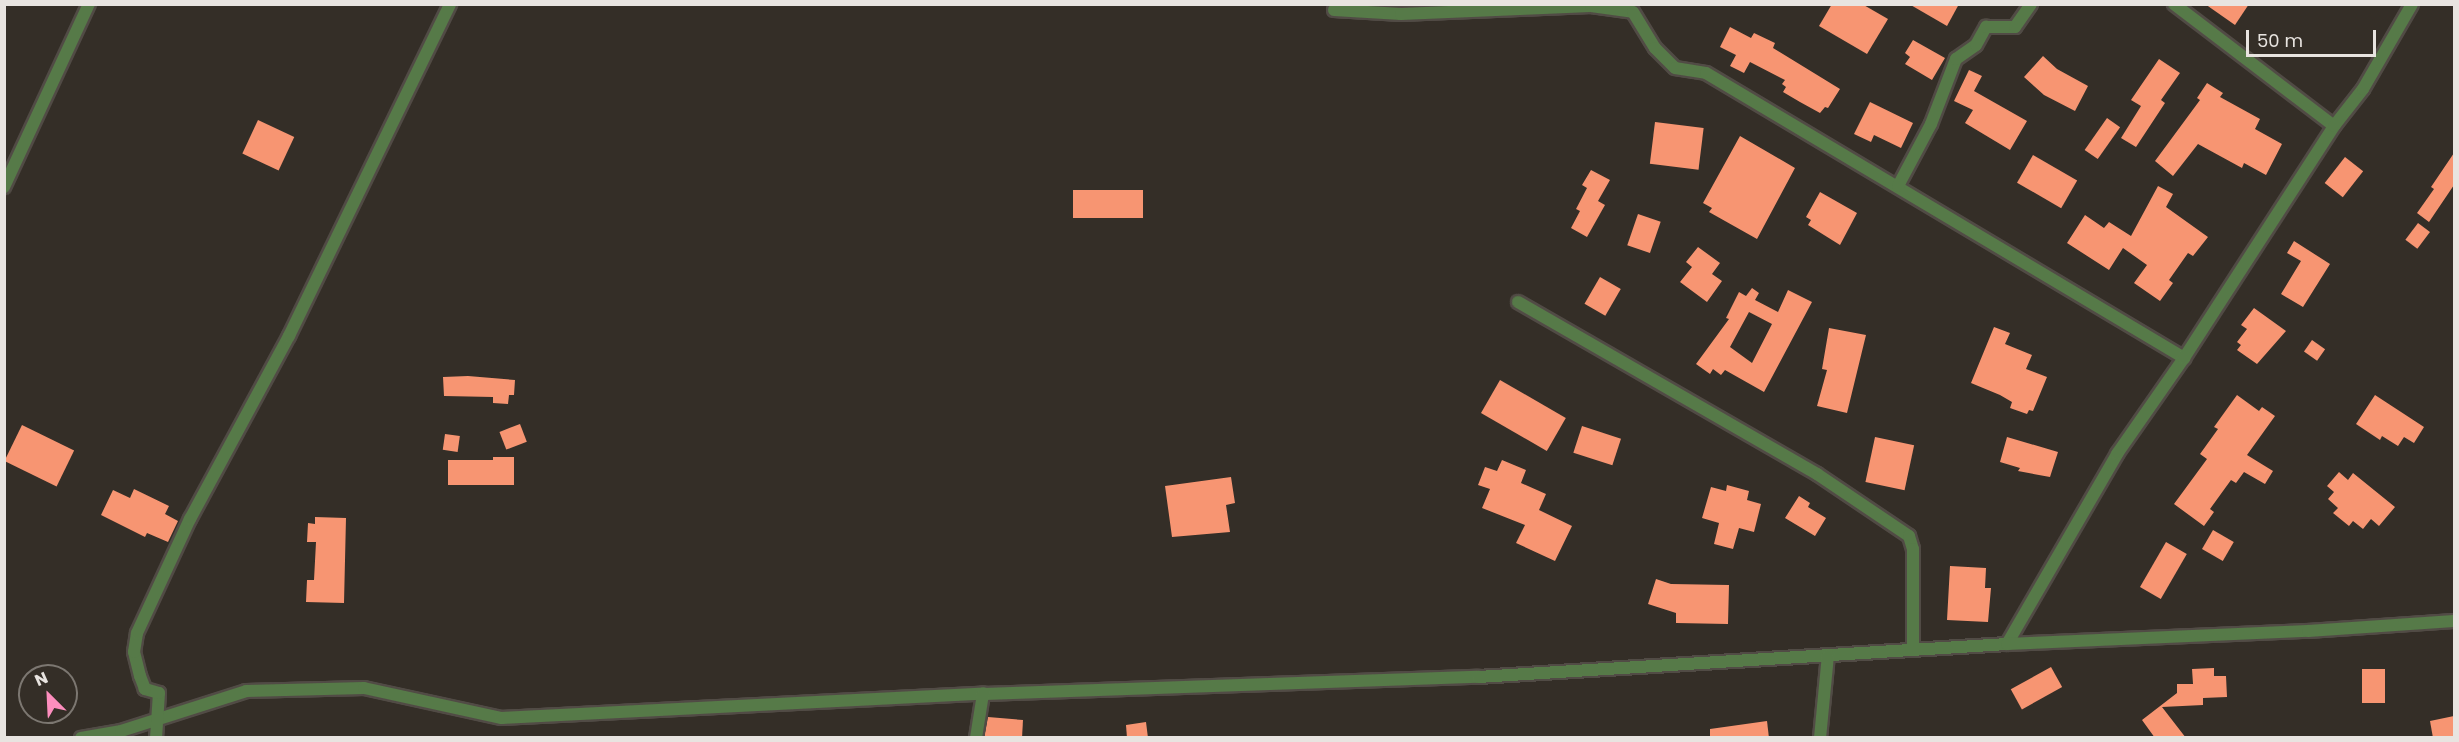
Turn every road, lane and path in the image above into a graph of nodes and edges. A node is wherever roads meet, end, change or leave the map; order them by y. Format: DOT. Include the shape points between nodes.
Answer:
graph roads {
  1 [pos="89,4"];
  2 [pos="450,4"];
  3 [pos="2031,4"];
  4 [pos="2174,4"];
  5 [pos="2412,4"];
  6 [pos="1334,10"];
  7 [pos="2334,126"];
  8 [pos="1898,186"];
  9 [pos="4,187"];
  10 [pos="1518,302"];
  11 [pos="2184,358"];
  12 [pos="2454,621"];
  13 [pos="2007,644"];
  14 [pos="1913,650"];
  15 [pos="1828,655"];
  16 [pos="983,694"];
  17 [pos="155,721"];
  18 [pos="81,738"];
  19 [pos="156,738"];
  20 [pos="976,738"];
  21 [pos="1820,738"];
  1 -- 9 [label="street"];
  2 -- 17 [label="street" via="289,336 190,519 137,633 134,652 140,676 145,689 159,693"];
  3 -- 8 [label="street" via="2015,27 1986,27 1976,45 1956,58 1931,124"];
  4 -- 7 [label="street"];
  5 -- 7 [label="street" via="2363,89"];
  6 -- 8 [label="street" via="1401,14 1591,6 1633,12 1655,48 1675,68 1706,73"];
  7 -- 11 [label="street"];
  8 -- 11 [label="street"];
  10 -- 14 [label="street" via="1817,474 1909,537 1913,549"];
  11 -- 13 [label="street" via="2117,454"];
  12 -- 13 [label="street"];
  13 -- 14 [label="street"];
  14 -- 15 [label="street"];
  15 -- 16 [label="street" via="1478,677"];
  15 -- 21 [label="street"];
  16 -- 17 [label="street" via="502,718 364,688 246,692"];
  16 -- 20 [label="street"];
  17 -- 18 [label="street"];
  17 -- 19 [label="street"];
}
